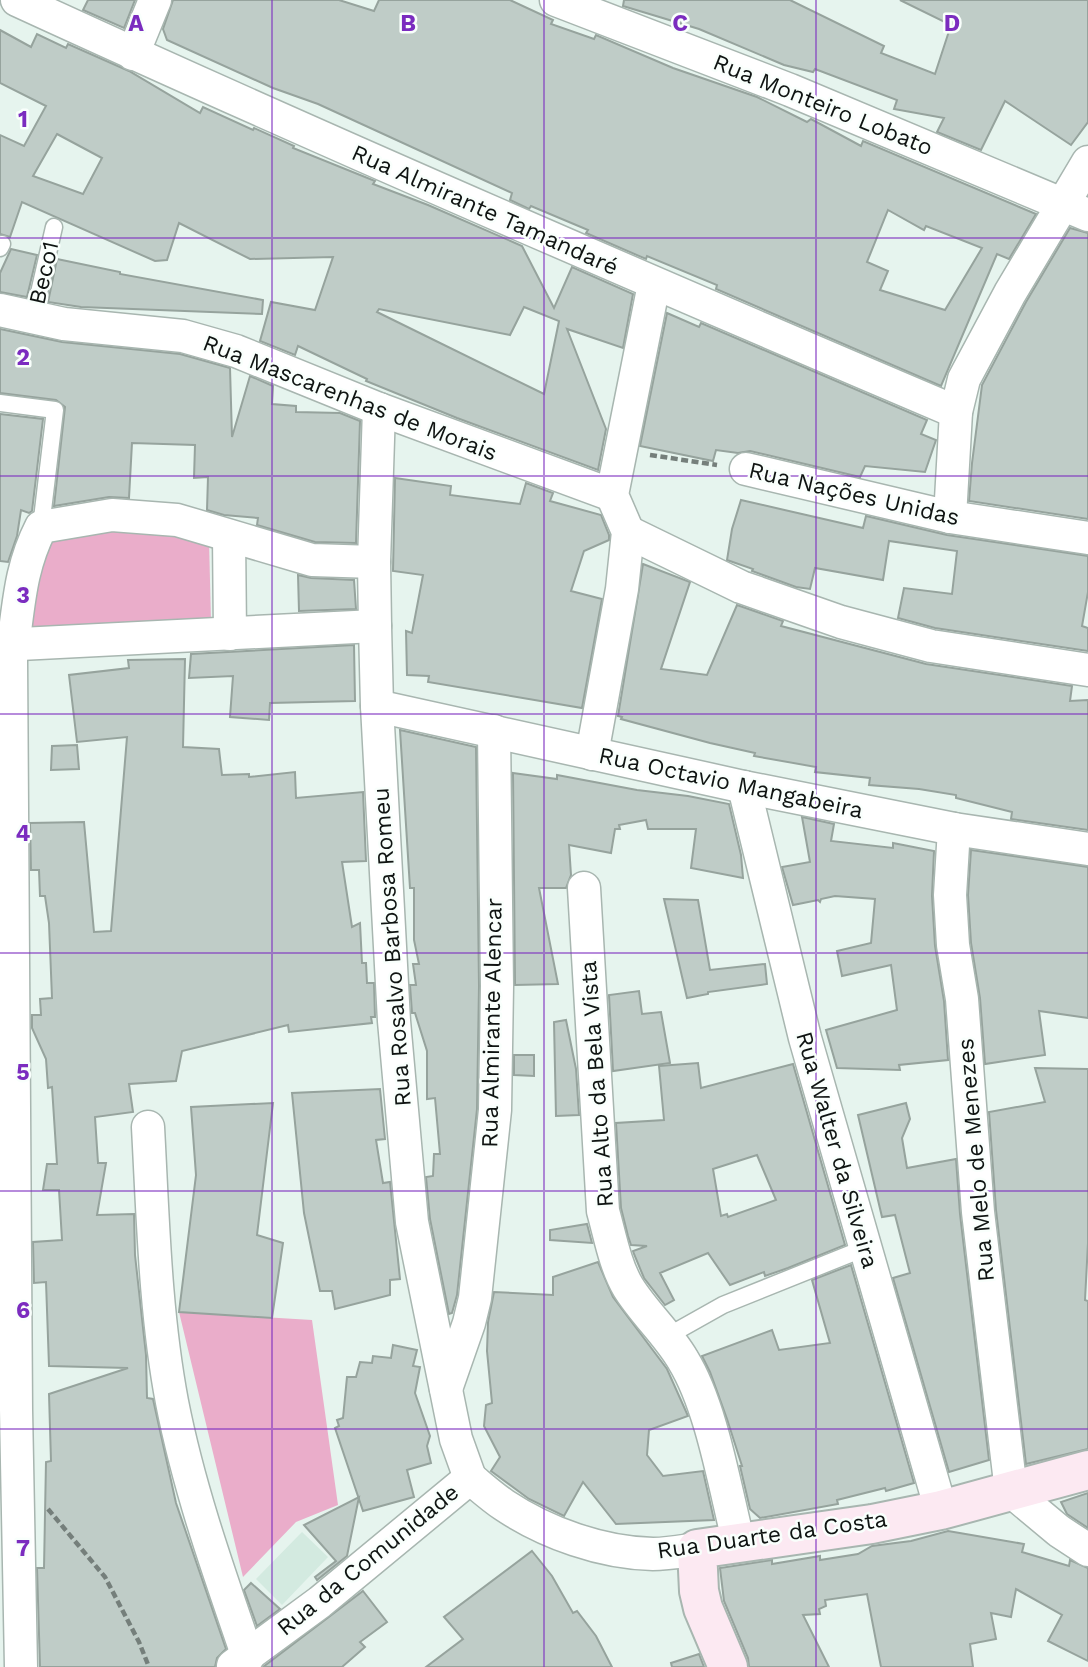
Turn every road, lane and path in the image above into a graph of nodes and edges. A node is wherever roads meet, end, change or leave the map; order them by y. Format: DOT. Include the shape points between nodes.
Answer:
graph roads {
  1 [pos="17,0"];
  2 [pos="155,0"];
  3 [pos="556,0"];
  4 [pos="134,54"];
  5 [pos="1088,162"];
  6 [pos="1075,209"];
  7 [pos="54,228"];
  8 [pos="654,284"];
  9 [pos="0,310"];
  10 [pos="33,319"];
  11 [pos="0,403"];
  12 [pos="379,410"];
  13 [pos="956,412"];
  14 [pos="620,450"];
  15 [pos="746,469"];
  16 [pos="612,495"];
  17 [pos="950,517"];
  18 [pos="41,527"];
  19 [pos="628,532"];
  20 [pos="229,536"];
  21 [pos="1088,538"];
  22 [pos="374,562"];
  23 [pos="375,626"];
  24 [pos="230,634"];
  25 [pos="7,645"];
  26 [pos="1088,670"];
  27 [pos="377,706"];
  28 [pos="494,731"];
  29 [pos="592,754"];
  30 [pos="744,786"];
  31 [pos="954,829"];
  32 [pos="1088,849"];
  33 [pos="584,888"];
  34 [pos="148,1127"];
  35 [pos="864,1248"];
  36 [pos="666,1337"];
  37 [pos="445,1392"];
  38 [pos="16,1470"];
  39 [pos="1088,1470"];
  40 [pos="470,1478"];
  41 [pos="1012,1491"];
  42 [pos="941,1510"];
  43 [pos="738,1544"];
  44 [pos="697,1549"];
  45 [pos="1088,1550"];
  46 [pos="10,1616"];
  47 [pos="240,1662"];
  48 [pos="21,1667"];
  49 [pos="149,1667"];
  50 [pos="728,1667"];
  1 -- 4 [label="street, Rua Almirante Tamandaré"];
  2 -- 4 [label="street"];
  3 -- 6 [label="street, Rua Monteiro Lobato" via="790,90"];
  4 -- 8 [label="street, Rua Almirante Tamandaré"];
  5 -- 6 [label="street"];
  6 -- 13 [label="street" via="964,379"];
  7 -- 10 [label="lane, Beco1"];
  8 -- 13 [label="street, Rua Almirante Tamandaré"];
  8 -- 14 [label="street"];
  9 -- 10 [label="street, Rua Mascarenhas de Morais"];
  10 -- 12 [label="street, Rua Mascarenhas de Morais" via="183,336 236,351"];
  11 -- 18 [label="lane" via="55,410"];
  12 -- 16 [label="street, Rua Mascarenhas de Morais"];
  12 -- 22 [label="street, Rua Rosalvo Barbosa Romeu"];
  13 -- 17 [label="street"];
  14 -- 15 [label="path, Rua Nações Unidas"];
  14 -- 16 [label="street"];
  15 -- 17 [label="street, Rua Nações Unidas"];
  16 -- 19 [label="street"];
  17 -- 21 [label="street, Rua Nações Unidas"];
  18 -- 20 [label="street" via="112,515 177,520"];
  18 -- 25 [label="street" via="30,547"];
  19 -- 26 [label="street" via="740,587 841,622 931,646"];
  19 -- 29 [label="street"];
  20 -- 22 [label="street" via="312,560"];
  20 -- 24 [label="street"];
  22 -- 23 [label="street, Rua Rosalvo Barbosa Romeu"];
  23 -- 24 [label="street"];
  23 -- 27 [label="street, Rua Rosalvo Barbosa Romeu"];
  24 -- 25 [label="street"];
  25 -- 38 [label="street" via="11,659"];
  27 -- 28 [label="street, Rua Octavio Mangabeira"];
  27 -- 37 [label="street, Rua Rosalvo Barbosa Romeu" via="394,1021 412,1222"];
  28 -- 29 [label="street, Rua Octavio Mangabeira"];
  28 -- 37 [label="street, Rua Almirante Alencar" via="495,1110 475,1298"];
  29 -- 30 [label="street, Rua Octavio Mangabeira"];
  30 -- 31 [label="street, Rua Octavio Mangabeira"];
  30 -- 35 [label="street, Rua Walter da Silveira" via="805,1038"];
  31 -- 32 [label="street, Rua Octavio Mangabeira"];
  31 -- 41 [label="street, Rua Melo de Menezes" via="953,946 962,999 978,1212"];
  33 -- 36 [label="street, Rua Alto da Bela Vista" via="603,1211 628,1286"];
  34 -- 47 [label="street" via="157,1292 172,1402"];
  35 -- 36 [label="lane" via="723,1305"];
  35 -- 42 [label="street, Rua Walter da Silveira"];
  36 -- 43 [label="street, Rua Alto da Bela Vista" via="684,1360 698,1392"];
  37 -- 40 [label="street, Rua Rosalvo Barbosa Romeu"];
  38 -- 46 [label="street"];
  38 -- 49 [label="path" via="105,1577"];
  39 -- 41 [label="main road, Rua Duarte da Costa"];
  40 -- 44 [label="street, Rua Duarte da Costa" via="504,1505 582,1542 654,1554"];
  40 -- 47 [label="street, Rua da Comunidade"];
  41 -- 42 [label="main road, Rua Duarte da Costa"];
  41 -- 45 [label="street"];
  42 -- 43 [label="main road, Rua Duarte da Costa"];
  43 -- 44 [label="main road, Rua Duarte da Costa"];
  44 -- 50 [label="main road" via="703,1608"];
  46 -- 48 [label="street"];
}
